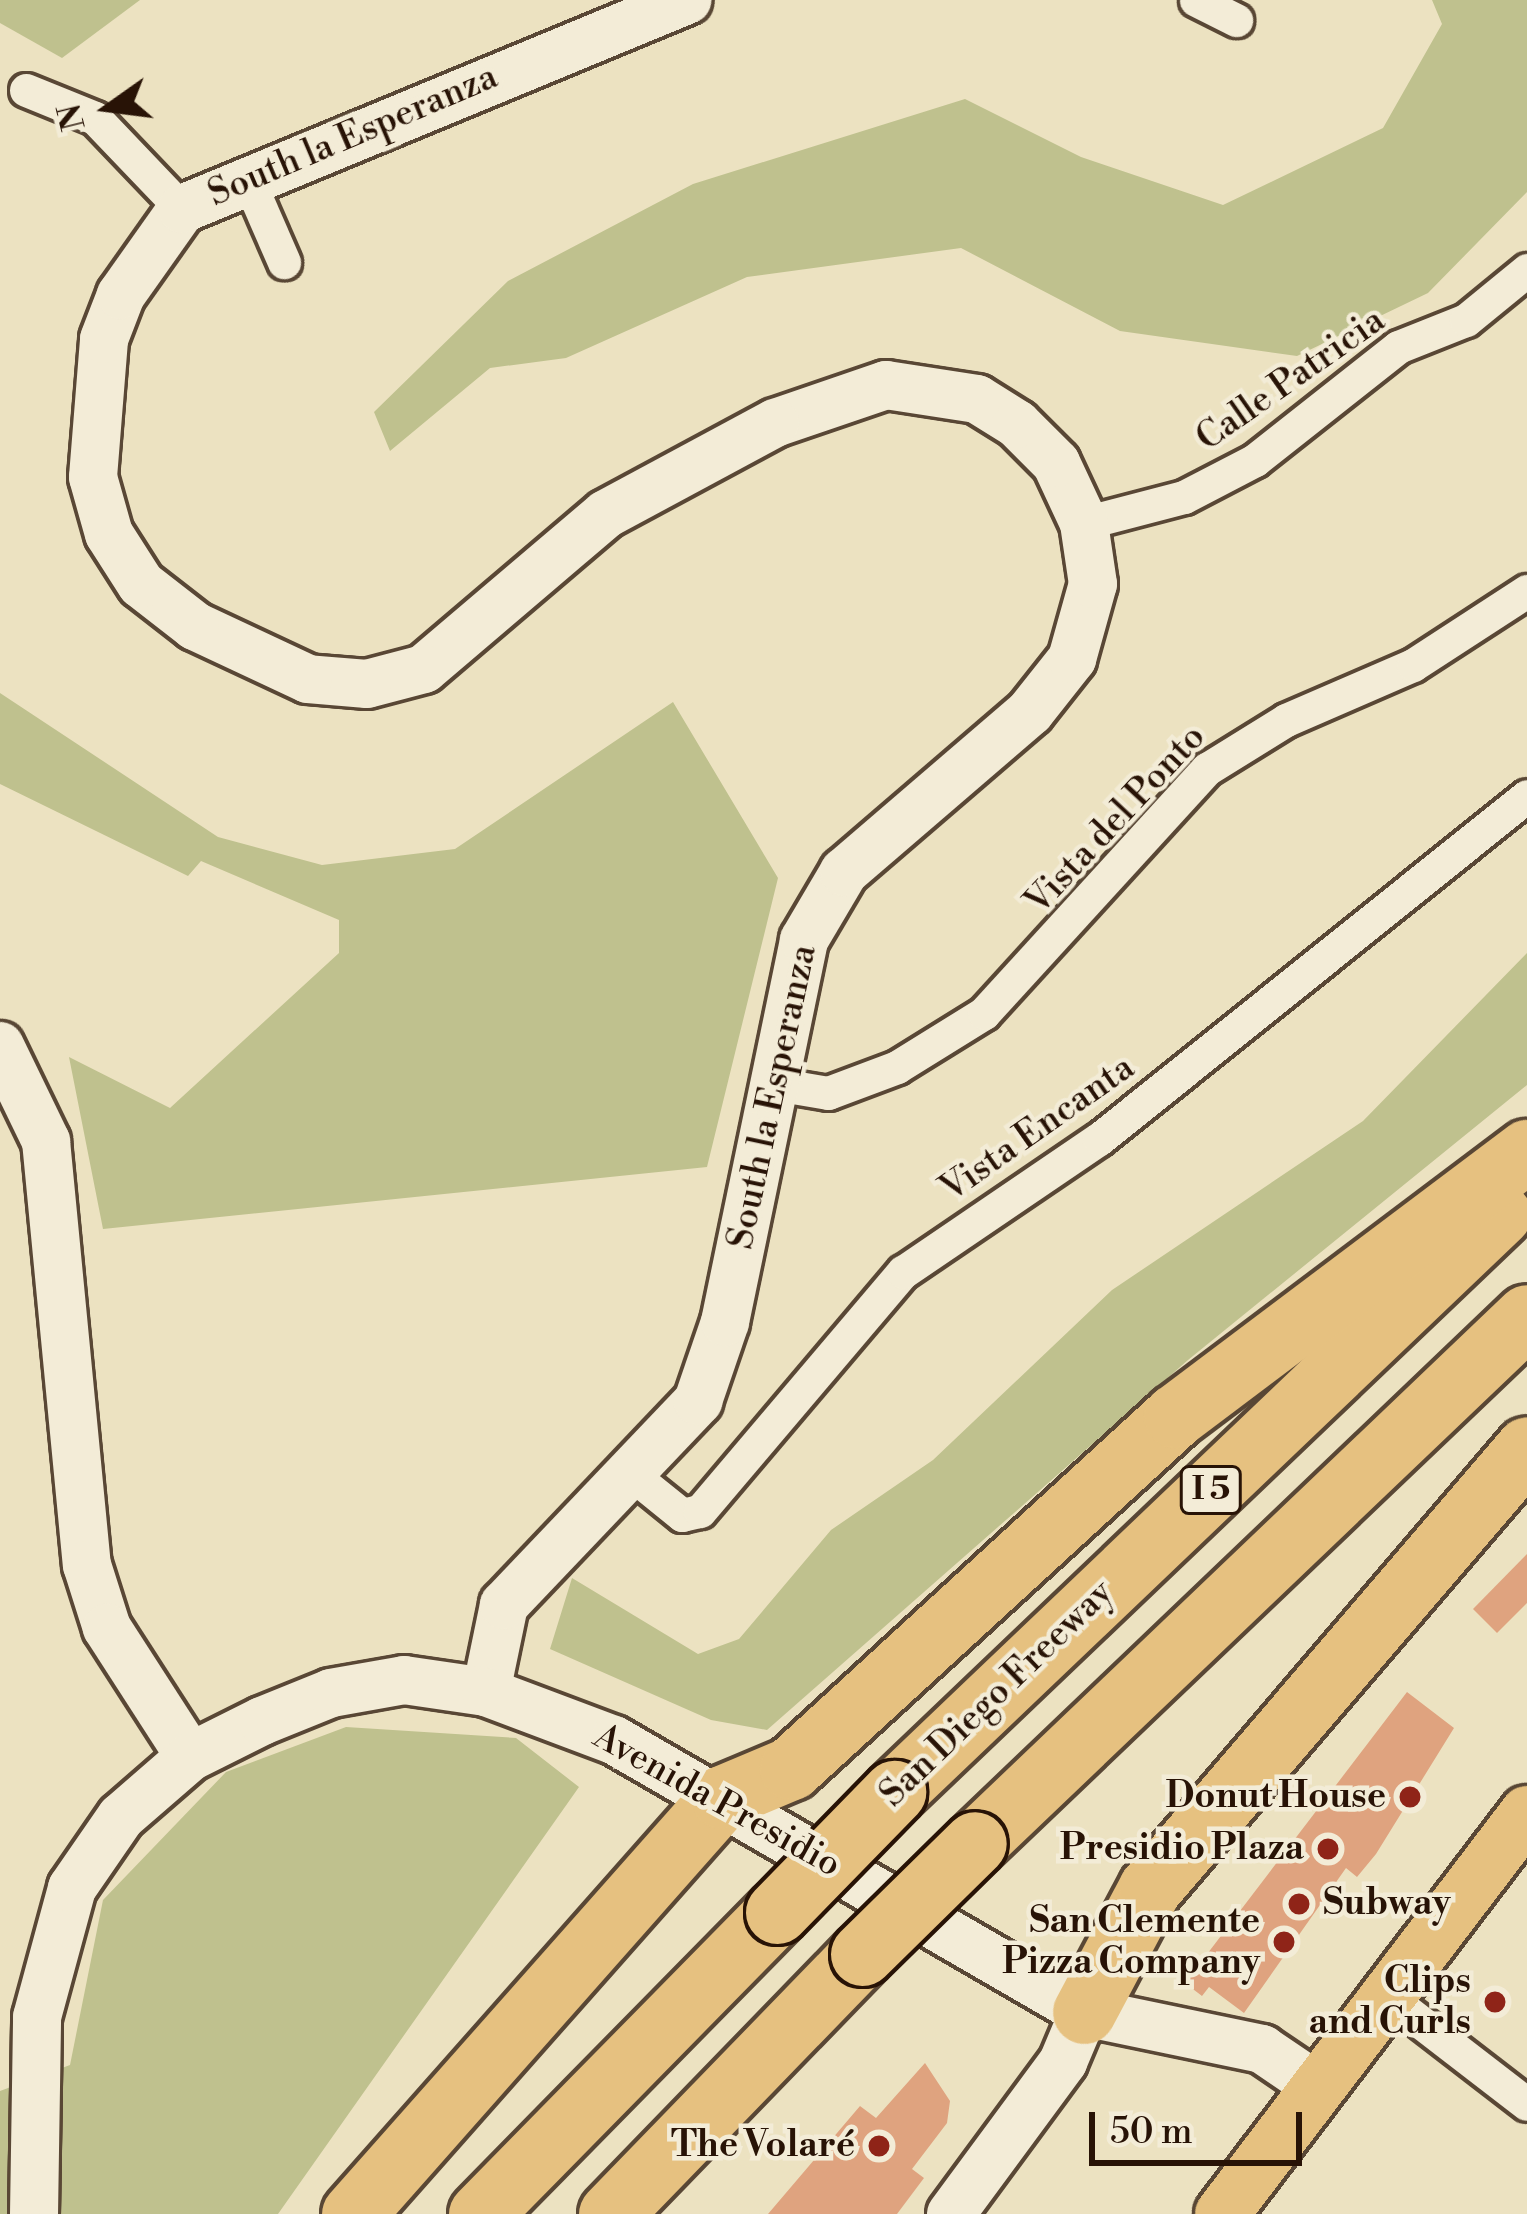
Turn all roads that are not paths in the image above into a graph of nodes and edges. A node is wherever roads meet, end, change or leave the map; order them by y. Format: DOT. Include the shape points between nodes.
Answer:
graph roads {
  1 [pos="687,0"];
  2 [pos="1196,0"];
  3 [pos="1236,20"];
  4 [pos="26,90"];
  5 [pos="247,177"];
  6 [pos="182,209"];
  7 [pos="284,262"];
  8 [pos="1527,270"];
  9 [pos="1084,523"];
  10 [pos="1527,591"];
  11 [pos="1527,796"];
  12 [pos="0,1046"];
  13 [pos="769,1083"];
  14 [pos="1527,1150"];
  15 [pos="1527,1188"];
  16 [pos="1527,1316"];
  17 [pos="1527,1448"];
  18 [pos="629,1473"];
  19 [pos="486,1691"];
  20 [pos="190,1757"];
  21 [pos="722,1797"];
  22 [pos="1527,1813"];
  23 [pos="1388,1996"];
  24 [pos="1084,2012"];
  25 [pos="1318,2086"];
  26 [pos="1527,2104"];
  27 [pos="34,2214"];
  28 [pos="353,2214"];
  29 [pos="480,2214"];
  30 [pos="610,2214"];
  31 [pos="951,2214"];
  32 [pos="1222,2214"];
  1 -- 5 [label="street, South la Esperanza"];
  2 -- 3 [label="street"];
  4 -- 6 [label="street" via="95,118"];
  5 -- 6 [label="street, South la Esperanza"];
  5 -- 7 [label="street"];
  6 -- 9 [label="street, South la Esperanza" via="122,295 104,339 93,477 109,534 141,584 243,655 308,680 367,684 424,669 606,514 775,423 886,385 960,394 1017,424 1056,463"];
  8 -- 9 [label="street, Calle Patricia" via="1466,320 1399,347 1256,460 1184,497"];
  9 -- 13 [label="street, South la Esperanza" via="1094,584 1072,659 1030,712 844,872 804,940"];
  10 -- 13 [label="street, Vista del Ponto" via="1413,665 1286,720 1207,769 984,1013 897,1066 828,1093"];
  11 -- 18 [label="street, Vista Encanta" via="1100,1139 903,1272 700,1510 682,1515"];
  12 -- 20 [label="street" via="46,1141 87,1565 106,1628"];
  13 -- 18 [label="street, South la Esperanza" via="712,1367 698,1401"];
  14 -- 21 [label="highway" via="1175,1416 790,1768"];
  15 -- 29 [label="highway, San Diego Freeway / I 5, bridge" via="894,1792"];
  16 -- 30 [label="highway, I 5, bridge" via="862,1954"];
  17 -- 24 [label="highway" via="1150,1888"];
  18 -- 19 [label="street, South la Esperanza" via="504,1605"];
  19 -- 20 [label="street, Avenida Presidio" via="404,1680 332,1693"];
  19 -- 21 [label="street, Avenida Presidio" via="614,1740"];
  20 -- 27 [label="street, Avenida Presidio" via="121,1816 73,1888 59,1927 38,2017"];
  21 -- 24 [label="street, Avenida Presidio"];
  21 -- 28 [label="highway"];
  22 -- 23 [label="main road"];
  23 -- 25 [label="main road"];
  23 -- 26 [label="street"];
  24 -- 25 [label="street, Avenida Presidio" via="1262,2049"];
  24 -- 31 [label="street" via="1063,2062"];
  25 -- 32 [label="main road"];
}
